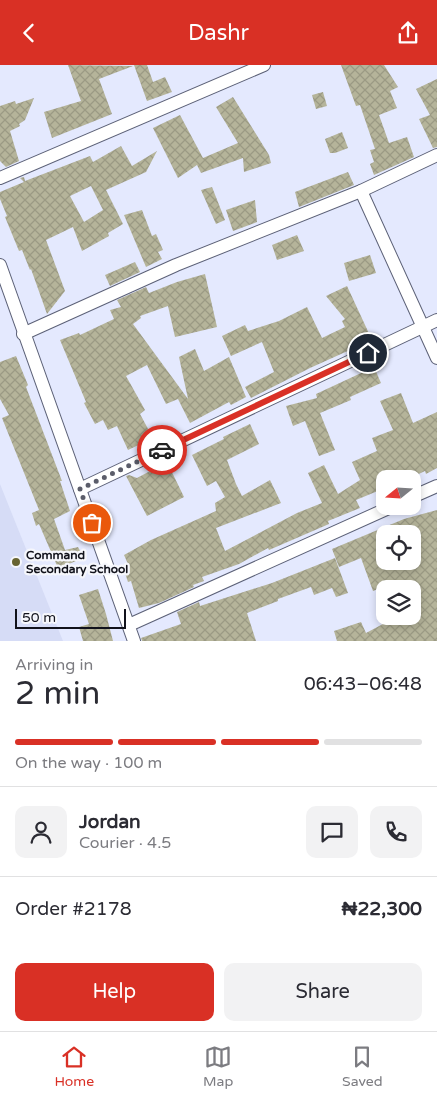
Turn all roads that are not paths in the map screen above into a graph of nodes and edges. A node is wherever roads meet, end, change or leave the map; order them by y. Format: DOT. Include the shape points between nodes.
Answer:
graph roads {
  1 [pos="264,65"];
  2 [pos="437,155"];
  3 [pos="0,178"];
  4 [pos="361,191"];
  5 [pos="0,265"];
  6 [pos="437,320"];
  7 [pos="422,327"];
  8 [pos="23,334"];
  9 [pos="437,358"];
  10 [pos="437,486"];
  11 [pos="80,489"];
  12 [pos="421,493"];
  13 [pos="376,514"];
  14 [pos="129,625"];
  15 [pos="134,641"];
  1 -- 3 [label="street"];
  2 -- 4 [label="street"];
  4 -- 7 [label="street"];
  4 -- 8 [label="street" via="176,265"];
  5 -- 8 [label="street"];
  6 -- 7 [label="street"];
  7 -- 9 [label="street"];
  7 -- 11 [label="street"];
  8 -- 11 [label="street"];
  10 -- 12 [label="street"];
  11 -- 14 [label="street"];
  13 -- 14 [label="street"];
  14 -- 15 [label="street"];
}
